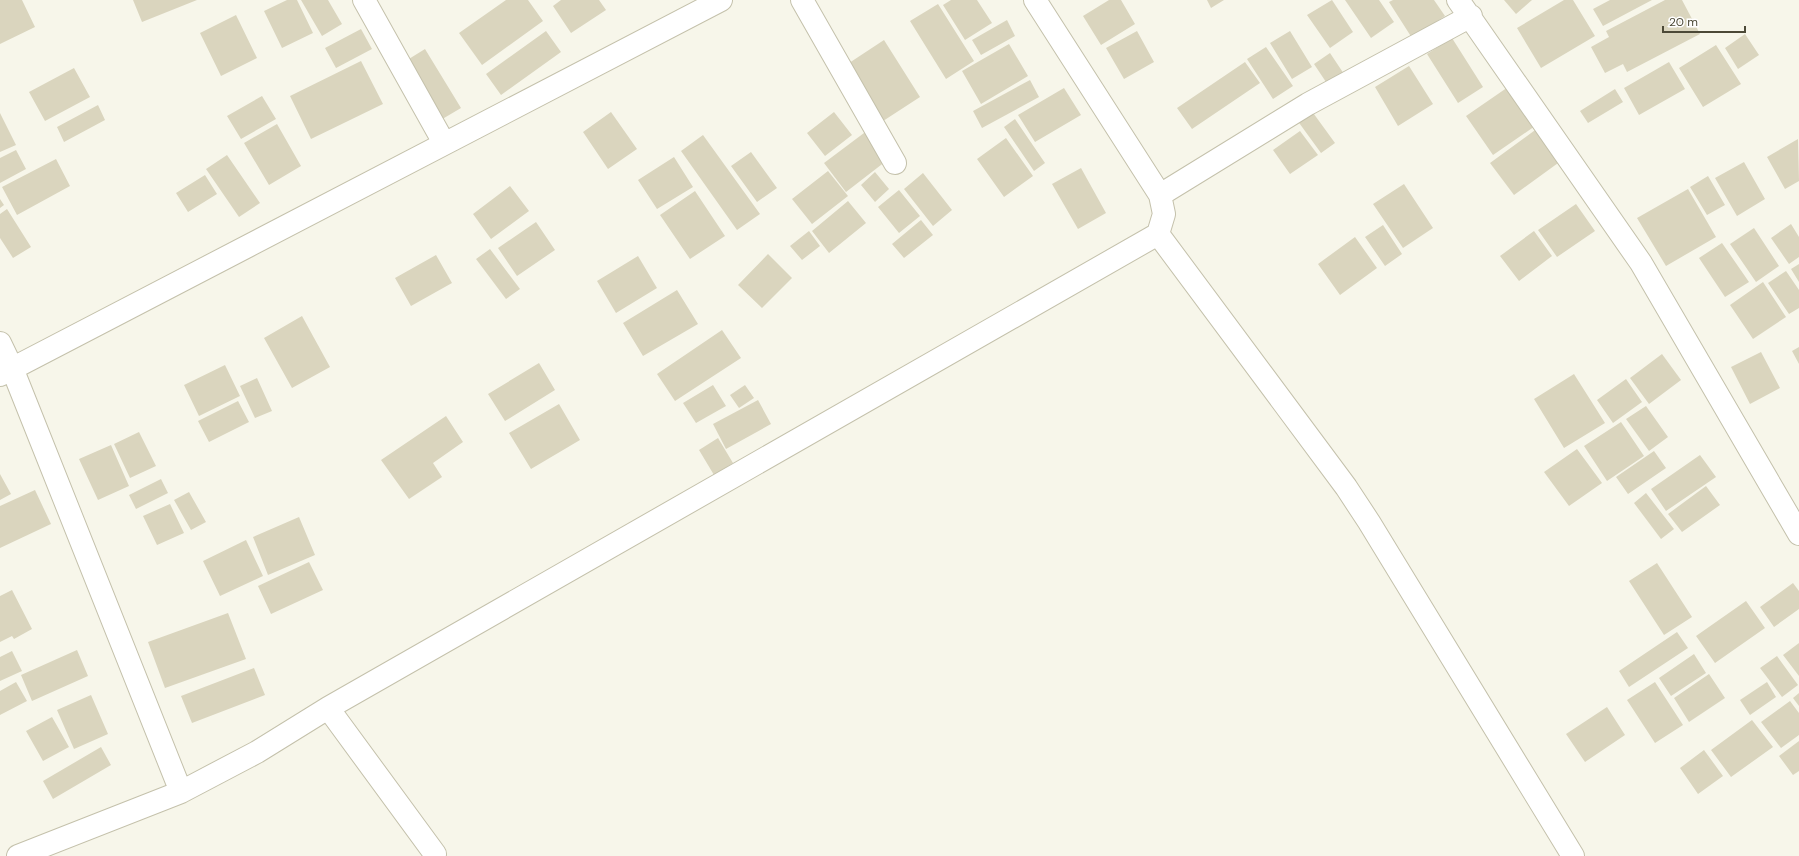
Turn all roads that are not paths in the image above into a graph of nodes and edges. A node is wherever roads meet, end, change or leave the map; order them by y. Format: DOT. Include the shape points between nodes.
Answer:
graph roads {
  1 [pos="364,0"];
  2 [pos="721,0"];
  3 [pos="802,0"];
  4 [pos="1035,0"];
  5 [pos="1465,8"];
  6 [pos="444,144"];
  7 [pos="894,163"];
  8 [pos="1160,195"];
  9 [pos="1158,234"];
  10 [pos="0,343"];
  11 [pos="6,372"];
  12 [pos="1799,534"];
  13 [pos="328,708"];
  14 [pos="181,792"];
  15 [pos="435,854"];
  16 [pos="18,856"];
  17 [pos="1573,856"];
  1 -- 6 [label="street"];
  2 -- 6 [label="street"];
  3 -- 7 [label="street"];
  4 -- 8 [label="street"];
  5 -- 8 [label="street"];
  5 -- 12 [label="street" via="1641,263"];
  6 -- 11 [label="street"];
  8 -- 9 [label="street" via="1164,214"];
  9 -- 13 [label="street"];
  9 -- 17 [label="street" via="1346,487"];
  10 -- 11 [label="street"];
  11 -- 14 [label="street"];
  13 -- 14 [label="street" via="257,752"];
  13 -- 15 [label="street"];
  14 -- 16 [label="street"];
}
